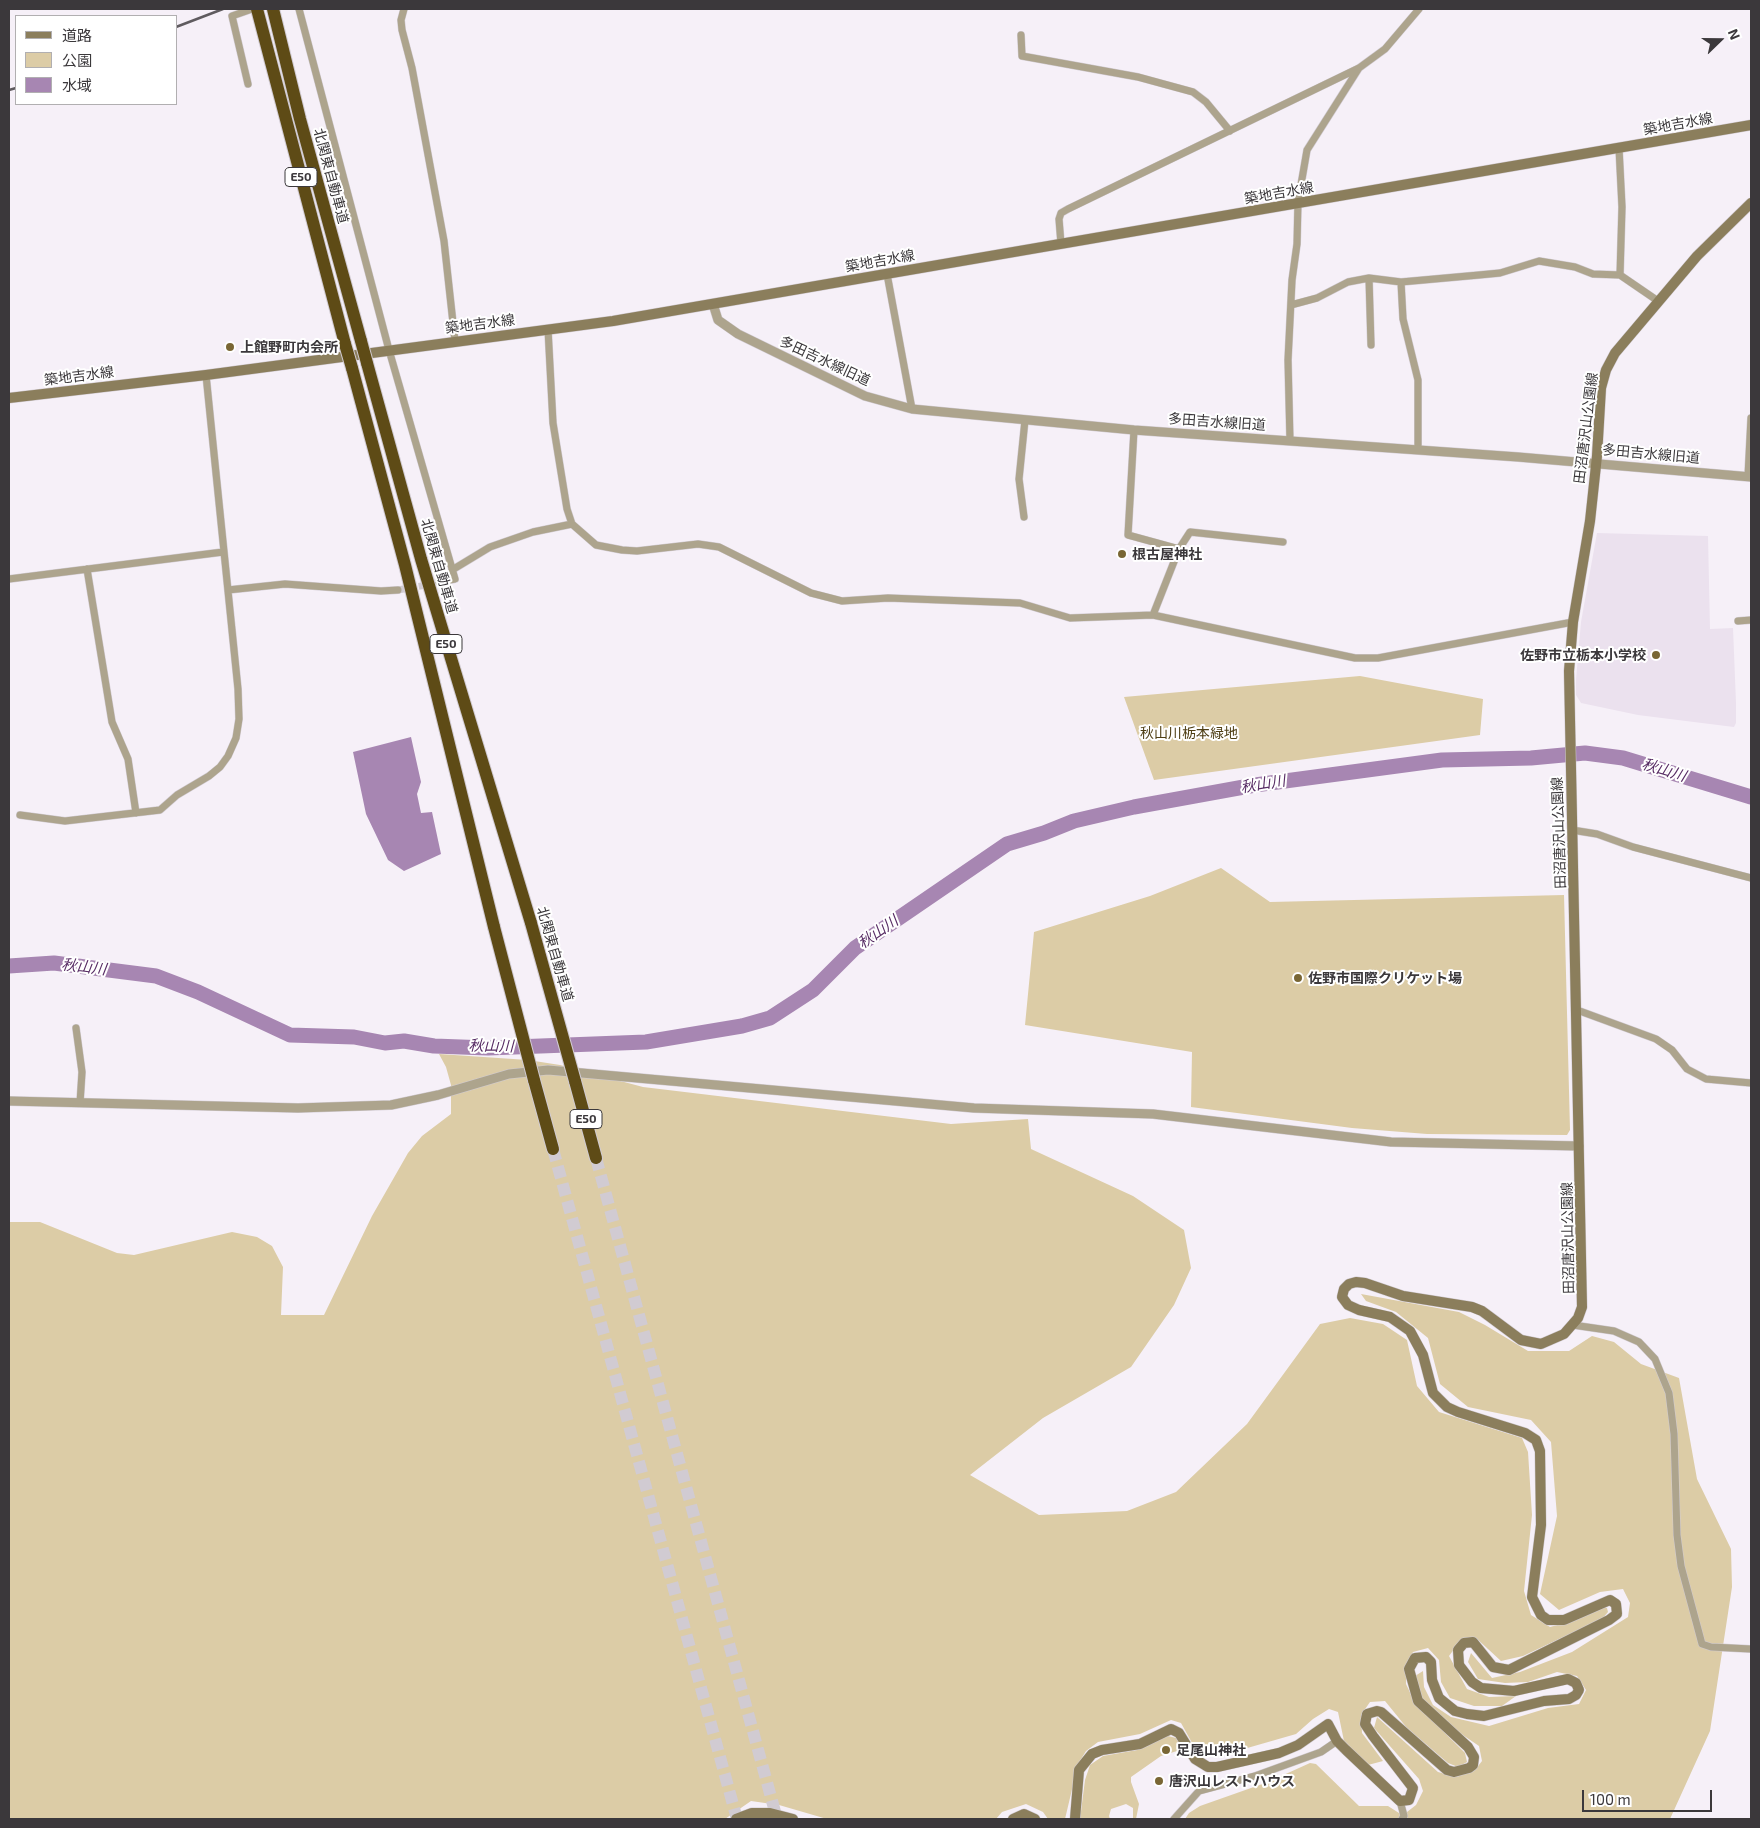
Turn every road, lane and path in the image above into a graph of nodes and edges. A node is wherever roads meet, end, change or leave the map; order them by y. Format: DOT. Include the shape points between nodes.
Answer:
graph roads {
  1 [pos="256,9"];
  2 [pos="273,9"];
  3 [pos="299,9"];
  4 [pos="404,9"];
  5 [pos="1419,9"];
  6 [pos="1021,35"];
  7 [pos="1359,68"];
  8 [pos="248,84"];
  9 [pos="1751,125"];
  10 [pos="1230,131"];
  11 [pos="1619,148"];
  12 [pos="1751,203"];
  13 [pos="1298,204"];
  14 [pos="1061,244"];
  15 [pos="888,274"];
  16 [pos="1620,275"];
  17 [pos="1369,278"];
  18 [pos="1402,282"];
  19 [pos="1658,301"];
  20 [pos="713,304"];
  21 [pos="1291,306"];
  22 [pos="548,329"];
  23 [pos="455,341"];
  24 [pos="1371,345"];
  25 [pos="389,350"];
  26 [pos="206,375"];
  27 [pos="9,398"];
  28 [pos="912,409"];
  29 [pos="1751,418"];
  30 [pos="1025,420"];
  31 [pos="1134,430"];
  32 [pos="1290,441"];
  33 [pos="1418,450"];
  34 [pos="1595,463"];
  35 [pos="1750,476"];
  36 [pos="1024,517"];
  37 [pos="572,524"];
  38 [pos="1282,542"];
  39 [pos="1179,549"];
  40 [pos="222,552"];
  41 [pos="87,570"];
  42 [pos="452,570"];
  43 [pos="9,579"];
  44 [pos="439,582"];
  45 [pos="228,590"];
  46 [pos="398,590"];
  47 [pos="1153,615"];
  48 [pos="1751,620"];
  49 [pos="1738,621"];
  50 [pos="1573,622"];
  51 [pos="136,813"];
  52 [pos="20,815"];
  53 [pos="1572,830"];
  54 [pos="1751,878"];
  55 [pos="1577,1010"];
  56 [pos="76,1028"];
  57 [pos="1751,1083"];
  58 [pos="9,1101"];
  59 [pos="80,1104"];
  60 [pos="1579,1146"];
  61 [pos="554,1149"];
  62 [pos="596,1158"];
  63 [pos="1573,1325"];
  64 [pos="1751,1649"];
  65 [pos="1337,1741"];
  66 [pos="1400,1801"];
  67 [pos="736,1819"];
  68 [pos="793,1819"];
  69 [pos="1013,1819"];
  70 [pos="1035,1819"];
  71 [pos="1075,1819"];
  72 [pos="1174,1819"];
  73 [pos="1402,1819"];
  1 -- 8 [label="street" via="232,16"];
  1 -- 61 [label="highway, E50, bridge" via="410,583 494,928"];
  2 -- 62 [label="highway, 北関東自動車道 / E50, bridge" via="300,119 426,577 531,923"];
  3 -- 25 [label="street"];
  4 -- 23 [label="street" via="402,30 442,232"];
  5 -- 7 [label="street" via="1385,50"];
  6 -- 10 [label="street" via="1022,56 1138,77 1193,92 1206,102"];
  7 -- 10 [label="street"];
  7 -- 13 [label="street" via="1307,150"];
  9 -- 11 [label="main road, 築地吉水線"];
  10 -- 14 [label="street" via="1061,213 1058,226"];
  11 -- 13 [label="main road, 築地吉水線"];
  11 -- 16 [label="street" via="1622,207"];
  12 -- 19 [label="main road, 田沼唐沢山公園線" via="1697,256"];
  13 -- 14 [label="main road, 築地吉水線"];
  13 -- 21 [label="street"];
  14 -- 15 [label="main road, 築地吉水線"];
  15 -- 20 [label="main road, 築地吉水線"];
  15 -- 28 [label="street"];
  16 -- 18 [label="street" via="1593,274 1575,267 1539,262 1500,273"];
  16 -- 19 [label="street"];
  17 -- 18 [label="street"];
  17 -- 21 [label="street" via="1348,282 1317,298"];
  17 -- 24 [label="street"];
  18 -- 33 [label="street" via="1403,319 1418,380"];
  19 -- 34 [label="main road, 田沼唐沢山公園線" via="1615,353 1606,370"];
  20 -- 22 [label="main road, 築地吉水線"];
  20 -- 28 [label="street, 多田吉水線旧道" via="718,320 738,334 865,396"];
  21 -- 32 [label="street" via="1288,360"];
  22 -- 23 [label="main road, 築地吉水線"];
  22 -- 37 [label="street" via="553,422"];
  23 -- 25 [label="main road, 築地吉水線"];
  25 -- 26 [label="main road, 築地吉水線"];
  25 -- 42 [label="street"];
  26 -- 27 [label="main road, 築地吉水線"];
  26 -- 40 [label="street"];
  28 -- 30 [label="street, 多田吉水線旧道"];
  29 -- 35 [label="street"];
  30 -- 31 [label="street, 多田吉水線旧道"];
  30 -- 36 [label="street" via="1019,479"];
  31 -- 32 [label="street, 多田吉水線旧道"];
  31 -- 39 [label="street" via="1128,535"];
  32 -- 33 [label="street, 多田吉水線旧道"];
  33 -- 34 [label="street, 多田吉水線旧道"];
  34 -- 35 [label="street, 多田吉水線旧道"];
  34 -- 50 [label="main road, 田沼唐沢山公園線" via="1590,521"];
  37 -- 42 [label="street" via="533,532 490,547"];
  37 -- 47 [label="street" via="596,544 622,550 698,544 719,547 812,593 842,601 888,598 1020,603 1070,618"];
  38 -- 39 [label="street" via="1190,532"];
  39 -- 47 [label="street"];
  40 -- 41 [label="street"];
  40 -- 45 [label="street"];
  41 -- 43 [label="street"];
  41 -- 51 [label="street" via="112,722 128,759"];
  42 -- 44 [label="street" via="454,579"];
  45 -- 46 [label="street" via="285,584"];
  45 -- 51 [label="street" via="238,689 236,738 228,756 209,776 177,794 160,810"];
  47 -- 50 [label="street" via="1354,658 1378,658"];
  48 -- 49 [label="street"];
  50 -- 53 [label="main road, 田沼唐沢山公園線" via="1569,671"];
  51 -- 52 [label="street" via="65,821"];
  53 -- 54 [label="street"];
  53 -- 55 [label="main road, 田沼唐沢山公園線"];
  55 -- 57 [label="street" via="1656,1039 1672,1050 1687,1069 1706,1079"];
  55 -- 60 [label="main road, 田沼唐沢山公園線"];
  56 -- 59 [label="street" via="82,1072"];
  58 -- 59 [label="street"];
  59 -- 60 [label="street" via="298,1108 391,1105 509,1074 548,1070 974,1108 1154,1114 1391,1142"];
  60 -- 63 [label="main road, 田沼唐沢山公園線" via="1583,1294 1582,1307"];
  63 -- 64 [label="street" via="1614,1331 1639,1342 1655,1359 1669,1394 1681,1566 1702,1644"];
  63 -- 66 [label="main road, 田沼唐沢山公園線" via="1553,1341 1530,1343 1472,1307 1403,1296 1366,1283 1349,1284 1344,1289 1342,1297 1348,1305 1390,1317 1410,1331 1423,1355 1433,1393 1447,1407 1525,1433 1536,1440 1540,1451 1541,1526 1532,1597 1541,1615 1548,1620 1564,1620 1610,1600 1618,1610 1609,1620 1509,1670 1492,1667 1473,1642 1464,1643 1458,1650 1459,1665 1481,1688 1514,1692 1568,1679 1576,1683 1579,1690 1569,1699 1544,1701 1484,1716 1455,1711 1439,1698 1430,1662 1426,1657 1415,1658 1410,1669 1418,1701 1468,1747 1474,1757 1473,1765 1468,1768 1454,1772 1446,1770 1381,1712 1368,1714 1365,1724 1413,1788 1412,1797"];
  65 -- 66 [label="main road"];
  65 -- 71 [label="main road" via="1331,1727 1326,1724 1298,1745 1279,1753 1208,1767 1195,1759 1179,1733 1171,1729 1140,1744 1097,1752 1083,1763 1079,1770"];
  65 -- 72 [label="street" via="1321,1752 1255,1776 1199,1791"];
  66 -- 73 [label="street"];
  67 -- 68 [label="main road" via="752,1813 770,1813"];
  69 -- 70 [label="main road" via="1024,1814"];
}
